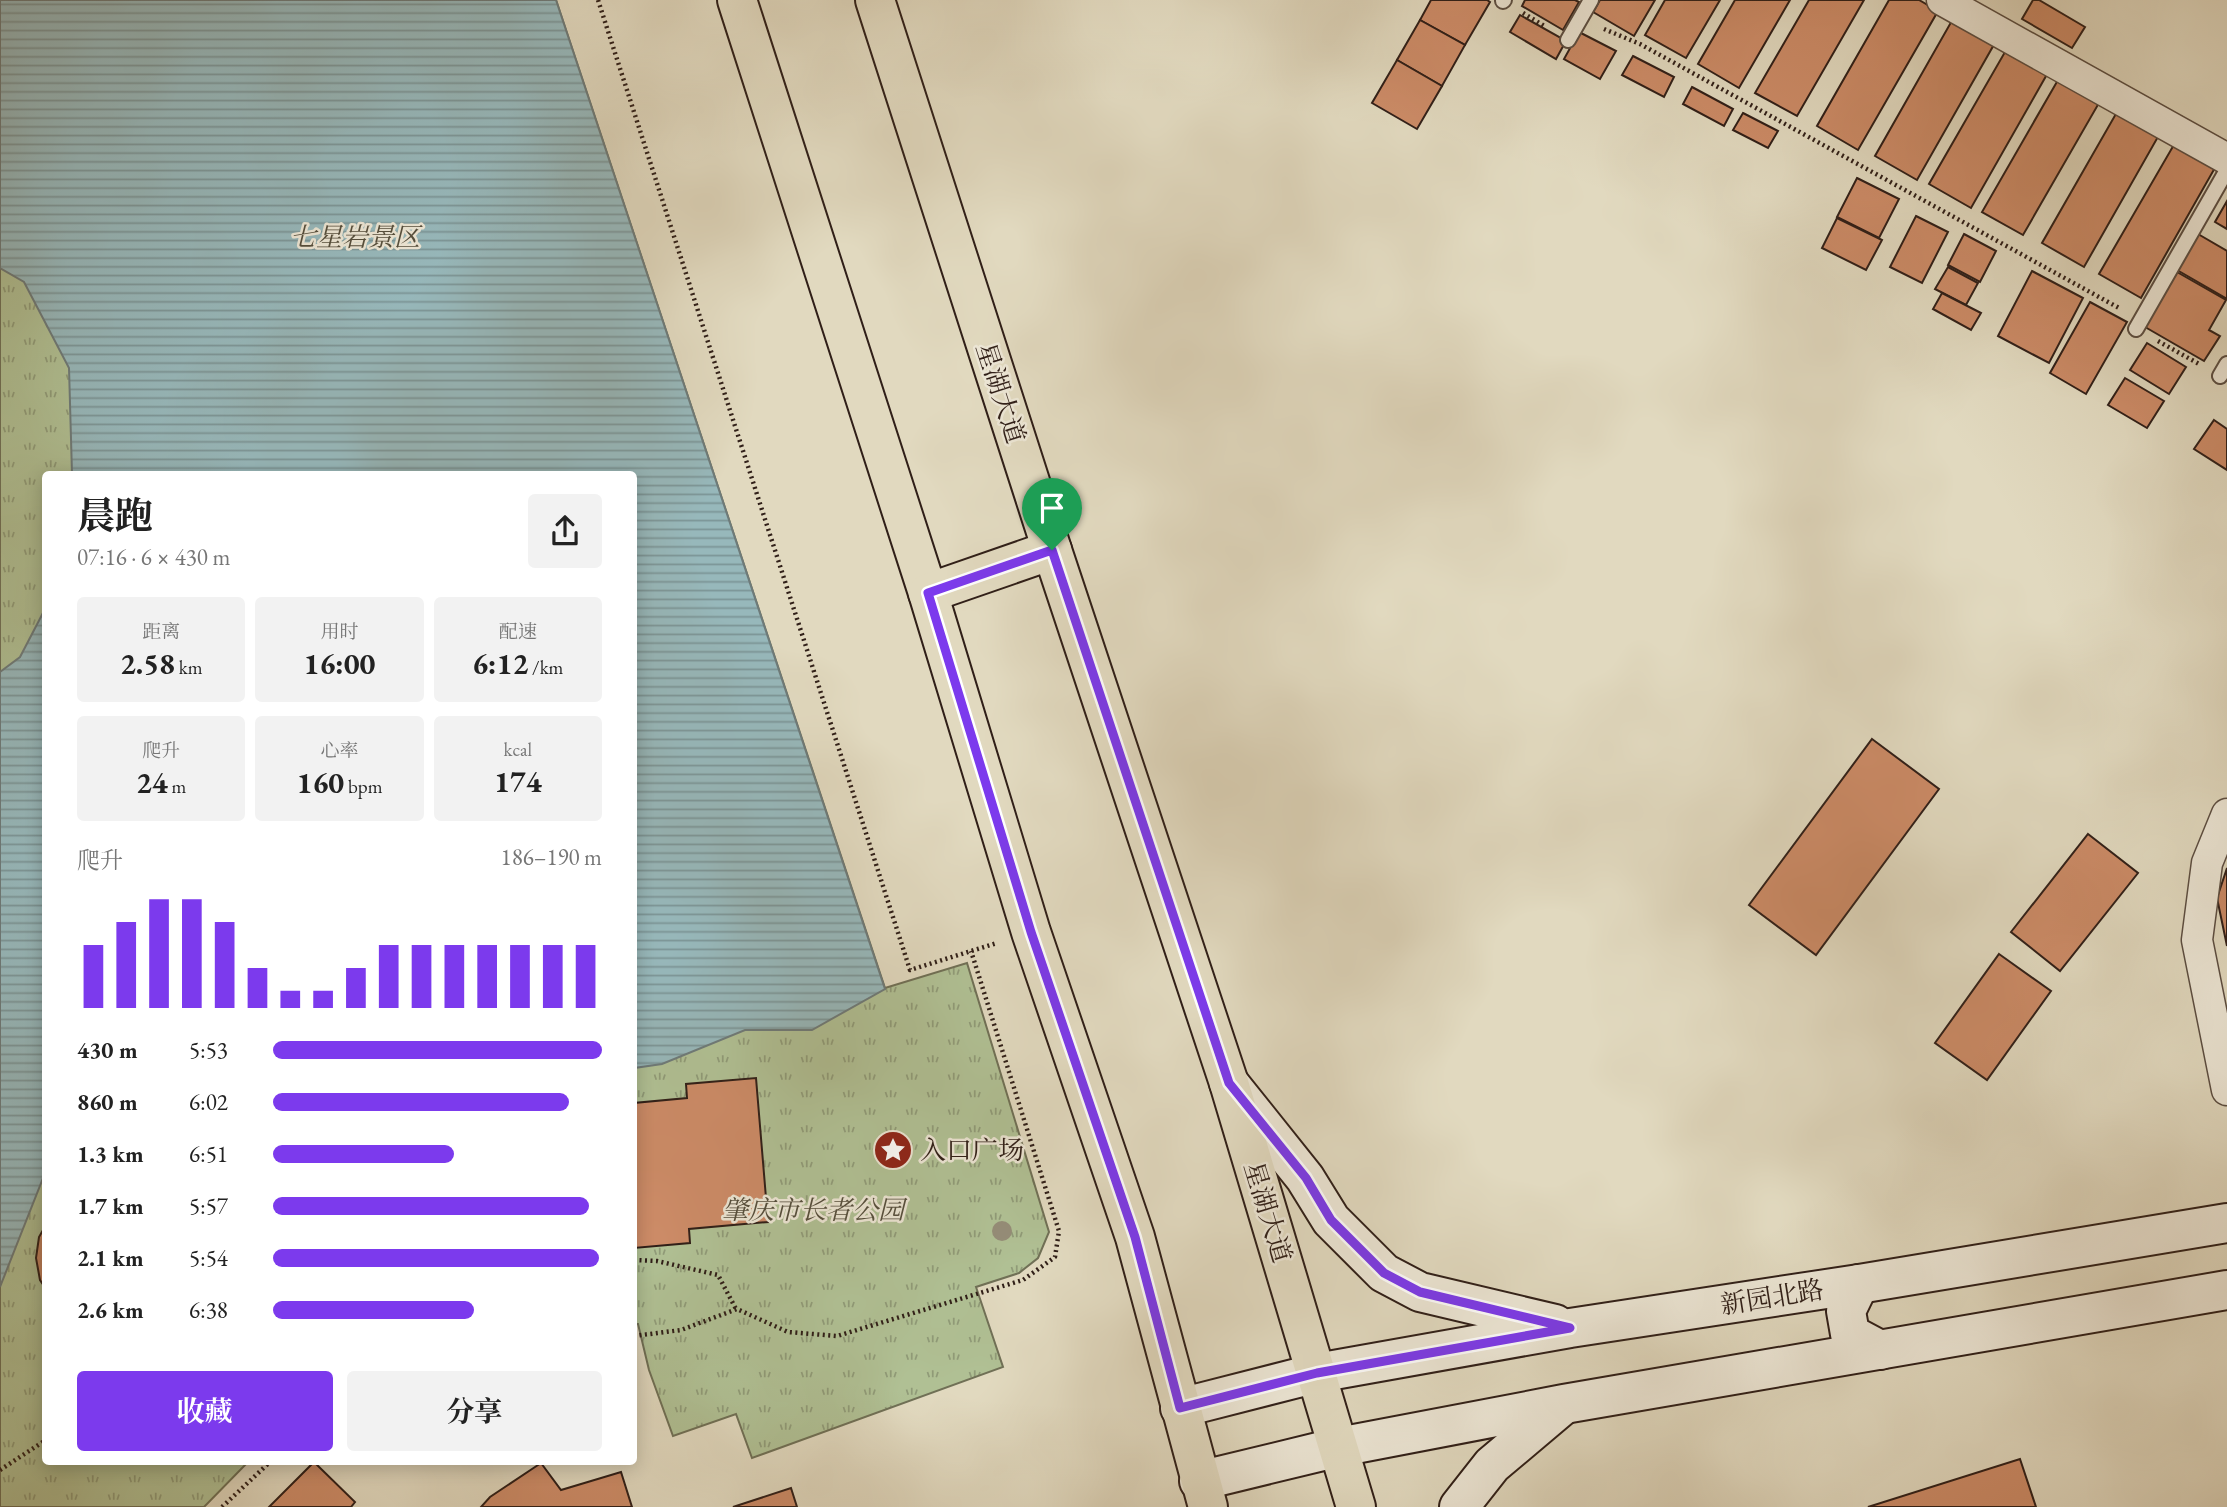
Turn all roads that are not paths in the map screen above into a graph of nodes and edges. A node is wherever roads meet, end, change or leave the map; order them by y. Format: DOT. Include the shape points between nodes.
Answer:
graph roads {
  1 [pos="737,0"];
  2 [pos="875,0"];
  3 [pos="1591,0"];
  4 [pos="1942,0"];
  5 [pos="1569,40"];
  6 [pos="2227,159"];
  7 [pos="2227,170"];
  8 [pos="2138,324"];
  9 [pos="1052,550"];
  10 [pos="928,593"];
  11 [pos="2227,814"];
  12 [pos="1229,1083"];
  13 [pos="2227,1090"];
  14 [pos="2227,1223"];
  15 [pos="1859,1284"];
  16 [pos="2227,1290"];
  17 [pos="1570,1328"];
  18 [pos="1880,1350"];
  19 [pos="1317,1373"];
  20 [pos="1564,1404"];
  21 [pos="1180,1408"];
  22 [pos="1339,1447"];
  23 [pos="1203,1494"];
  24 [pos="1356,1507"];
  25 [pos="1459,1507"];
  1 -- 10 [label="main road"];
  2 -- 9 [label="main road, 星湖大道"];
  3 -- 5 [label="lane"];
  4 -- 6 [label="street"];
  7 -- 8 [label="lane"];
  9 -- 10 [label="main road"];
  9 -- 12 [label="main road, 星湖大道"];
  10 -- 21 [label="main road" via="1031,932 1135,1237"];
  11 -- 13 [label="street" via="2207,863 2197,940"];
  12 -- 17 [label="main road" via="1306,1178 1331,1220 1384,1273 1420,1292"];
  12 -- 19 [label="main road, 星湖大道"];
  14 -- 15 [label="main road, 新园北路"];
  15 -- 17 [label="main road, 新园北路"];
  15 -- 18 [label="main road" via="1846,1311 1850,1334"];
  16 -- 18 [label="main road"];
  17 -- 19 [label="main road, 新园北路"];
  18 -- 20 [label="main road"];
  19 -- 21 [label="main road, 新园北路"];
  19 -- 22 [label="main road, 星湖大道"];
  20 -- 22 [label="main road"];
  20 -- 25 [label="main road" via="1492,1465"];
  21 -- 23 [label="main road"];
  22 -- 23 [label="main road"];
  22 -- 24 [label="main road, 星湖大道"];
}
